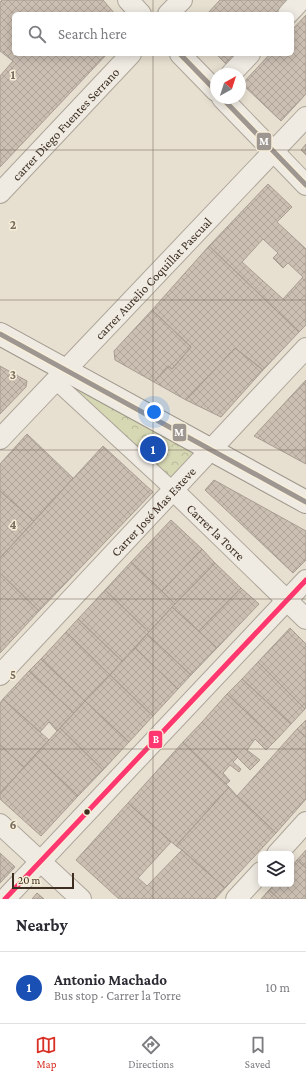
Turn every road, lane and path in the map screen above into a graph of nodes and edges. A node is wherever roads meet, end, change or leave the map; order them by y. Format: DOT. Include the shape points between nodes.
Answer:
graph roads {
  1 [pos="128,0"];
  2 [pos="182,0"];
  3 [pos="301,0"];
  4 [pos="139,12"];
  5 [pos="170,12"];
  6 [pos="290,12"];
  7 [pos="129,56"];
  8 [pos="182,56"];
  9 [pos="248,56"];
  10 [pos="237,68"];
  11 [pos="210,86"];
  12 [pos="228,104"];
  13 [pos="306,117"];
  14 [pos="274,151"];
  15 [pos="306,185"];
  16 [pos="0,194"];
  17 [pos="0,334"];
  18 [pos="306,348"];
  19 [pos="60,375"];
  20 [pos="0,439"];
  21 [pos="211,450"];
  22 [pos="173,490"];
  23 [pos="306,502"];
  24 [pos="306,580"];
  25 [pos="287,600"];
  26 [pos="306,619"];
  27 [pos="0,675"];
  28 [pos="306,822"];
  29 [pos="0,824"];
  30 [pos="280,851"];
  31 [pos="41,862"];
  32 [pos="258,875"];
  33 [pos="5,899"];
  34 [pos="81,899"];
  35 [pos="236,899"];
  1 -- 4 [label="street"];
  2 -- 5 [label="street"];
  3 -- 6 [label="street"];
  7 -- 16 [label="street, carrer Diego Fuentes Serrano"];
  8 -- 11 [label="street"];
  9 -- 10 [label="street"];
  12 -- 14 [label="street"];
  13 -- 14 [label="street, carrer Aurelio Coquillat Pascual"];
  14 -- 15 [label="street"];
  14 -- 19 [label="street, carrer Aurelio Coquillat Pascual"];
  17 -- 19 [label="main road"];
  18 -- 21 [label="street, Carrer José Mas Esteve"];
  19 -- 20 [label="street, carrer Aurelio Coquillat Pascual"];
  19 -- 21 [label="main road" via="118,399"];
  19 -- 22 [label="street, Carrer la Torre"];
  21 -- 22 [label="street, Carrer José Mas Esteve"];
  21 -- 23 [label="main road"];
  22 -- 25 [label="street, Carrer la Torre"];
  22 -- 27 [label="street, Carrer José Mas Esteve"];
  24 -- 25 [label="street"];
  25 -- 26 [label="street, Carrer la Torre"];
  25 -- 31 [label="street"];
  28 -- 30 [label="street"];
  29 -- 31 [label="street"];
  31 -- 33 [label="street"];
  31 -- 34 [label="street"];
  32 -- 35 [label="street"];
}
